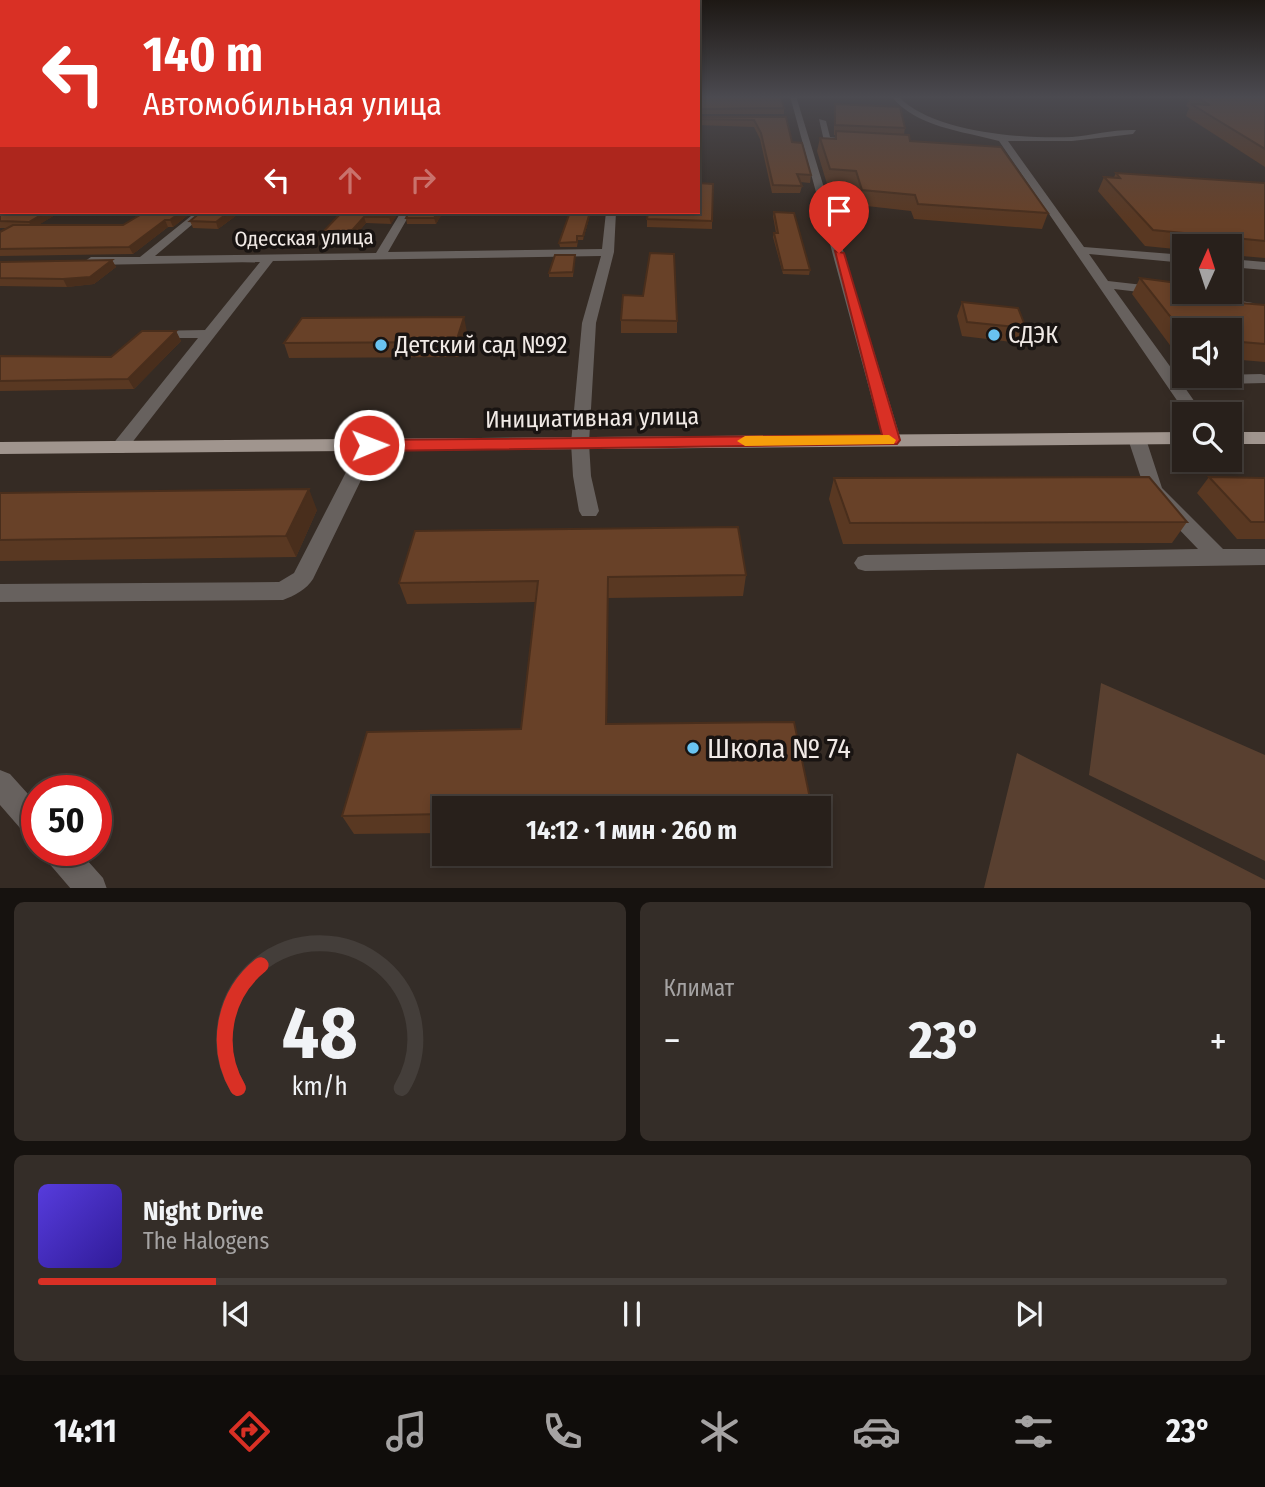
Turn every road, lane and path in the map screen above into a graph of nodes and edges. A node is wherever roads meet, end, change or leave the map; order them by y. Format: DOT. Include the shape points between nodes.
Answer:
graph roads {
  1 [pos="800,137"];
  2 [pos="826,137"];
  3 [pos="980,137"];
  4 [pos="1086,137"];
  5 [pos="855,140"];
  6 [pos="1002,145"];
  7 [pos="199,214"];
  8 [pos="405,214"];
  9 [pos="611,214"];
  10 [pos="1081,250"];
  11 [pos="608,252"];
  12 [pos="380,256"];
  13 [pos="269,258"];
  14 [pos="1172,258"];
  15 [pos="142,261"];
  16 [pos="78,262"];
  17 [pos="1242,264"];
  18 [pos="1265,266"];
  19 [pos="1104,284"];
  20 [pos="1254,307"];
  21 [pos="142,334"];
  22 [pos="208,334"];
  23 [pos="1242,379"];
  24 [pos="1261,379"];
  25 [pos="1172,381"];
  26 [pos="1172,438"];
  27 [pos="1242,438"];
  28 [pos="1265,438"];
  29 [pos="1137,439"];
  30 [pos="892,440"];
  31 [pos="580,443"];
  32 [pos="369,445"];
  33 [pos="0,448"];
  34 [pos="118,449"];
  35 [pos="589,511"];
  36 [pos="1218,557"];
  37 [pos="1265,557"];
  38 [pos="865,563"];
  39 [pos="0,593"];
  40 [pos="0,784"];
  41 [pos="21,808"];
  42 [pos="72,866"];
  43 [pos="92,888"];
  1 -- 30 [label="street"];
  2 -- 5 [label="street"];
  3 -- 6 [label="street"];
  4 -- 6 [label="street"];
  6 -- 10 [label="street"];
  7 -- 15 [label="street"];
  8 -- 12 [label="street"];
  9 -- 11 [label="street"];
  10 -- 14 [label="street"];
  10 -- 19 [label="street"];
  11 -- 12 [label="street, Одесская улица"];
  11 -- 31 [label="street" via="589,323"];
  12 -- 13 [label="street, Одесская улица"];
  13 -- 15 [label="street, Одесская улица"];
  13 -- 22 [label="street"];
  15 -- 16 [label="street, Одесская улица"];
  17 -- 18 [label="street"];
  19 -- 20 [label="street"];
  19 -- 25 [label="street"];
  21 -- 22 [label="street"];
  22 -- 34 [label="street"];
  23 -- 24 [label="street"];
  26 -- 29 [label="main road, Инициативная улица"];
  27 -- 28 [label="main road"];
  29 -- 30 [label="main road, Инициативная улица"];
  29 -- 36 [label="street" via="1154,491"];
  30 -- 31 [label="main road, Инициативная улица"];
  31 -- 32 [label="main road, Инициативная улица"];
  31 -- 35 [label="street"];
  32 -- 34 [label="main road, Инициативная улица"];
  32 -- 39 [label="street" via="302,579 282,590"];
  33 -- 34 [label="main road, Инициативная улица"];
  36 -- 37 [label="street"];
  36 -- 38 [label="street"];
  40 -- 41 [label="street"];
  42 -- 43 [label="street"];
}
